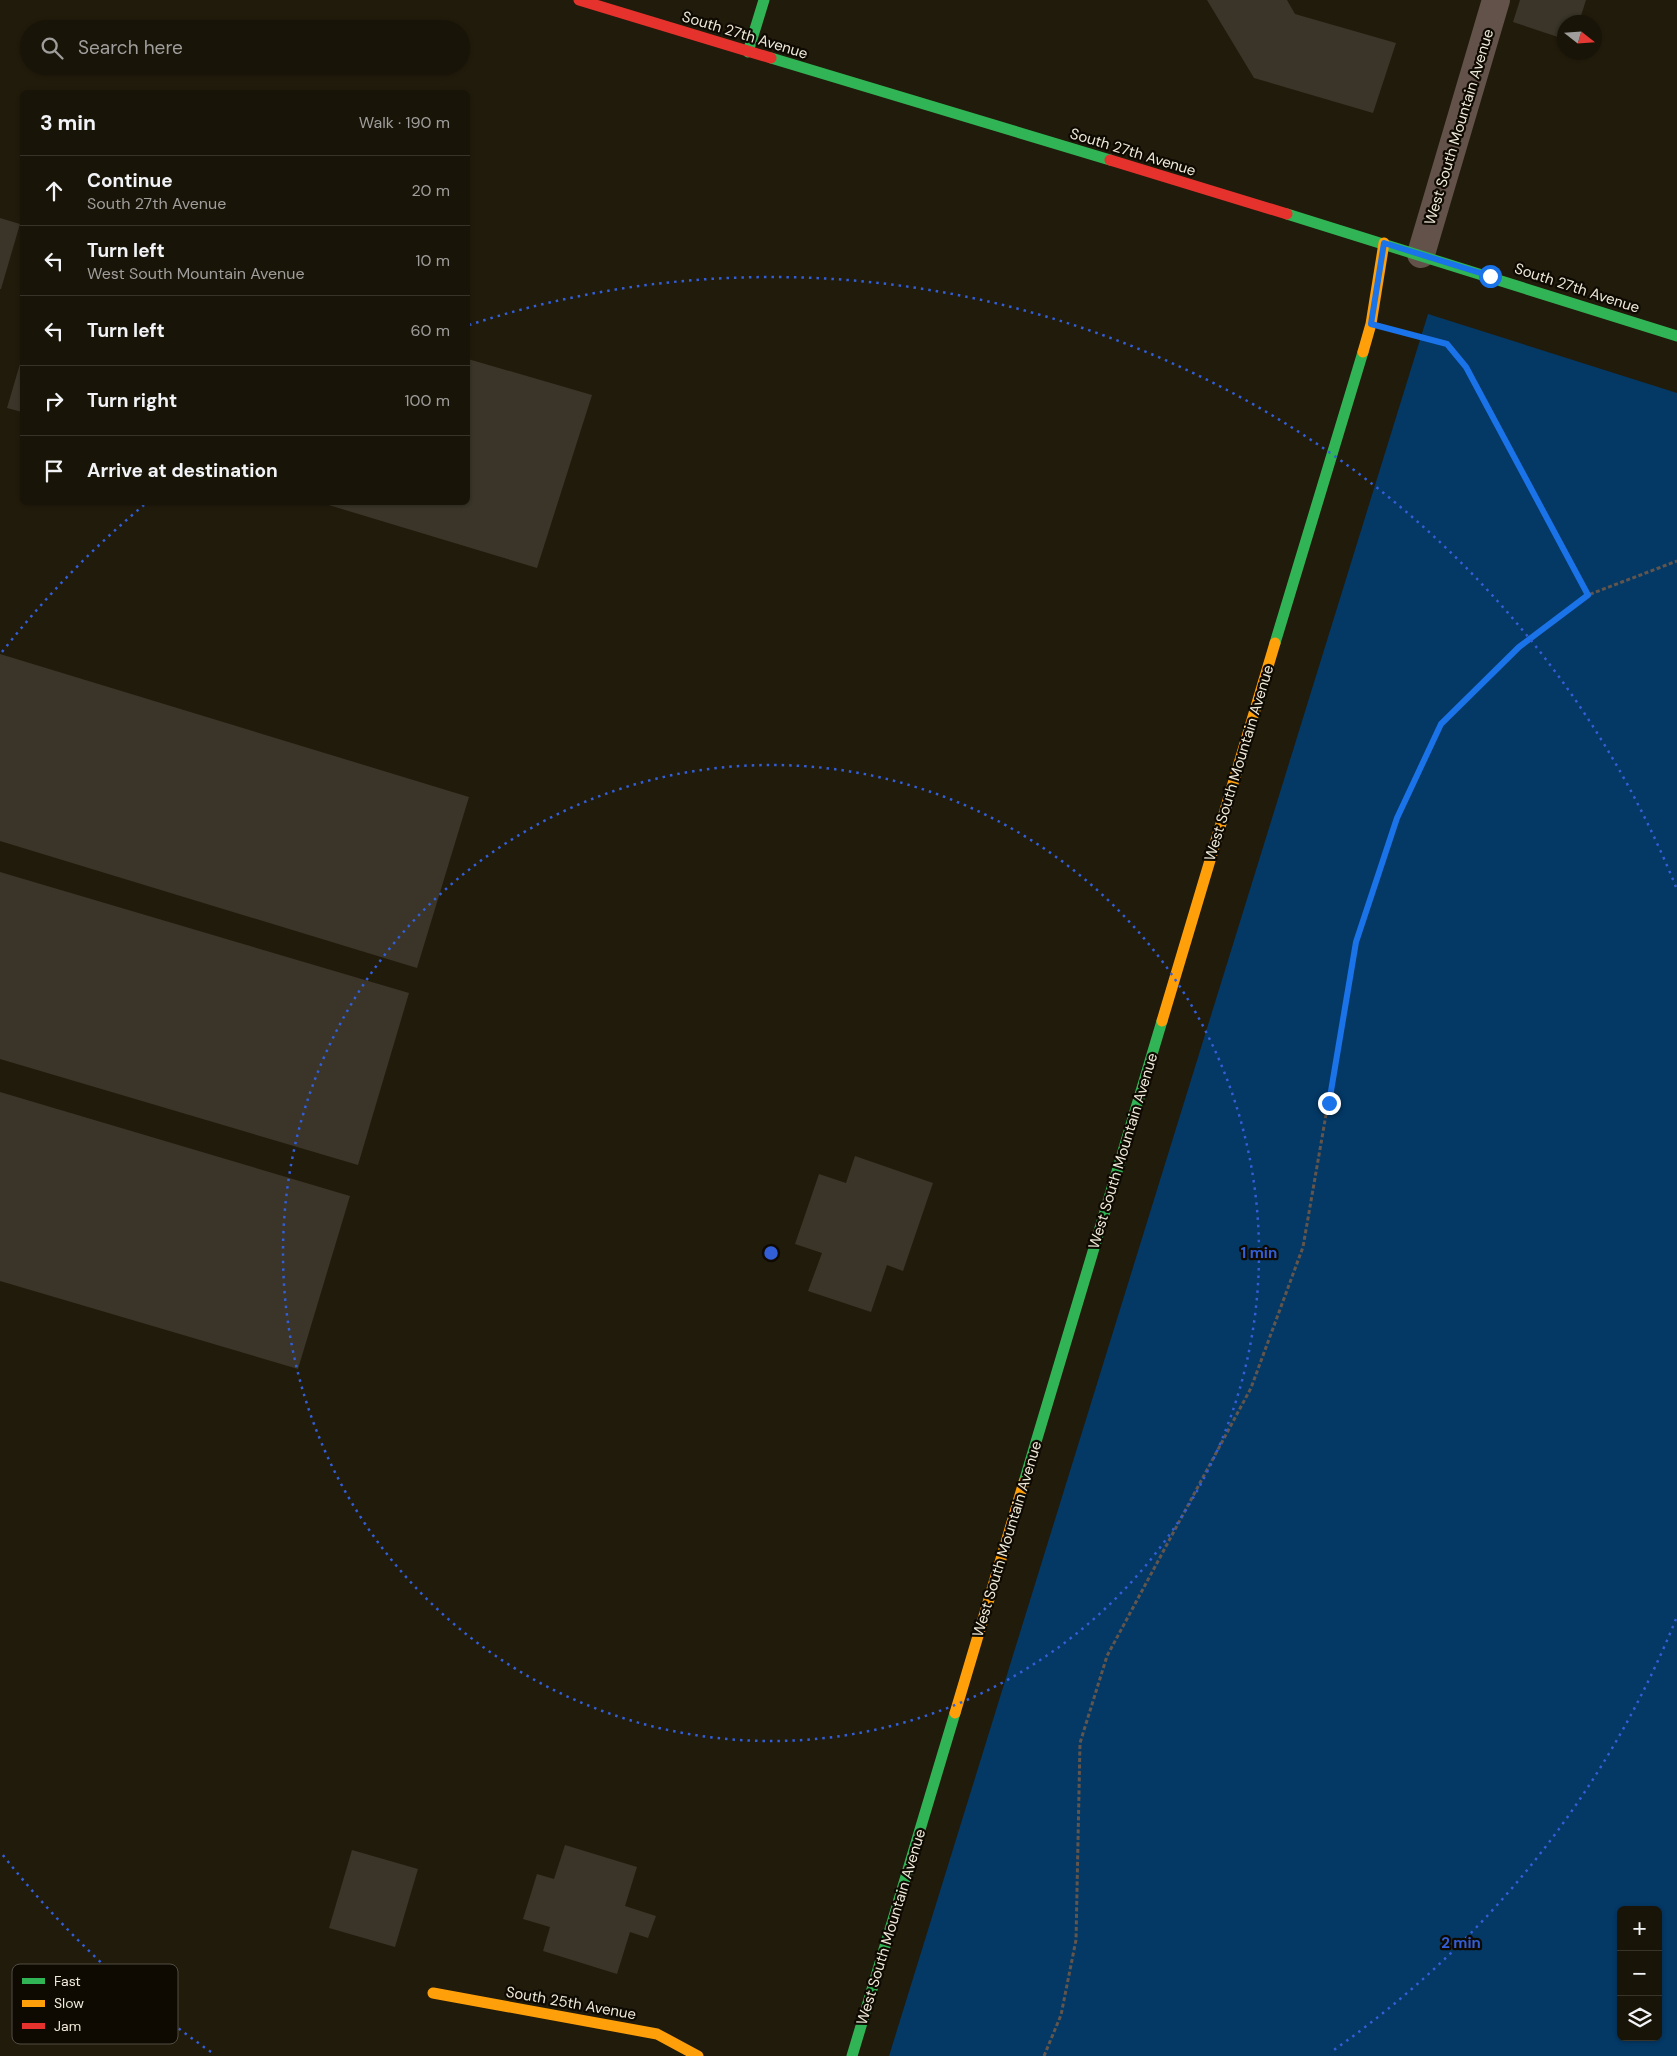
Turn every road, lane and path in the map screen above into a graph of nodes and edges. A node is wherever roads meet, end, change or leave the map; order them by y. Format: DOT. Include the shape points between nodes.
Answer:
graph roads {
  1 [pos="579,0"];
  2 [pos="764,0"];
  3 [pos="1496,0"];
  4 [pos="748,52"];
  5 [pos="1384,243"];
  6 [pos="1421,254"];
  7 [pos="1371,324"];
  8 [pos="1677,336"];
  9 [pos="1677,561"];
  10 [pos="1588,595"];
  11 [pos="433,1993"];
  12 [pos="698,2056"];
  13 [pos="852,2056"];
  14 [pos="1044,2056"];
  1 -- 4 [label="street, South 27th Avenue"];
  2 -- 4 [label="street"];
  3 -- 6 [label="street, West South Mountain Avenue"];
  4 -- 5 [label="street, South 27th Avenue"];
  5 -- 6 [label="street, South 27th Avenue"];
  5 -- 7 [label="street, West South Mountain Avenue"];
  6 -- 8 [label="street, South 27th Avenue"];
  7 -- 10 [label="path" via="1447,344 1466,367"];
  7 -- 13 [label="street, West South Mountain Avenue"];
  9 -- 10 [label="path"];
  10 -- 14 [label="path" via="1519,647 1441,724 1397,818 1356,942 1303,1247 1251,1388 1107,1656 1080,1743 1076,1940 1061,2015"];
  11 -- 12 [label="street, South 25th Avenue" via="657,2034"];
}
